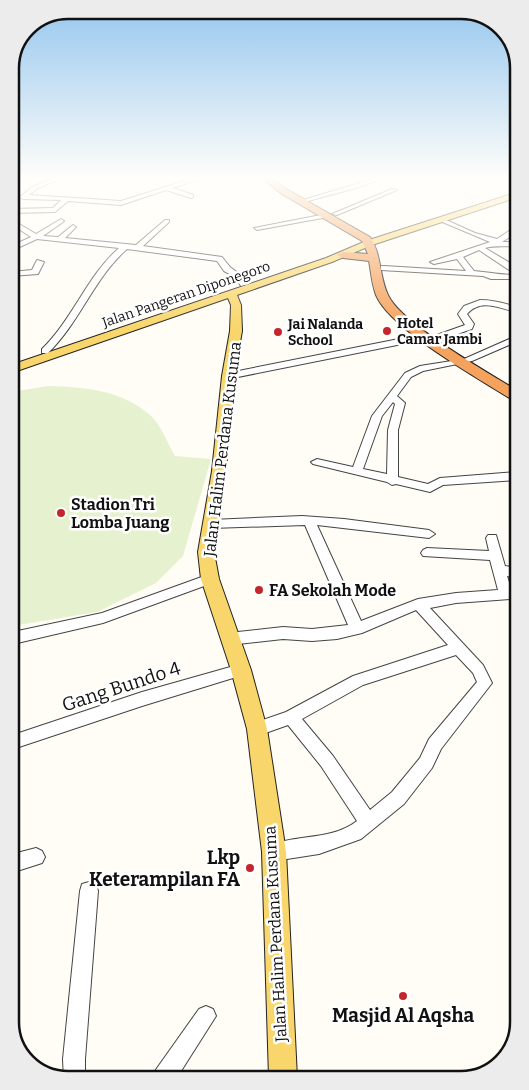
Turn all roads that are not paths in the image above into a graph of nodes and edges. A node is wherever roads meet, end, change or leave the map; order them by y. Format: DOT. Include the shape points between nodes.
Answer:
graph roads {
  1 [pos="23,229"];
  2 [pos="48,229"];
  3 [pos="71,229"];
  4 [pos="158,229"];
  5 [pos="354,229"];
  6 [pos="407,229"];
  7 [pos="411,229"];
  8 [pos="465,229"];
  9 [pos="510,233"];
  10 [pos="36,237"];
  11 [pos="59,240"];
  12 [pos="373,240"];
  13 [pos="496,242"];
  14 [pos="510,244"];
  15 [pos="19,245"];
  16 [pos="126,247"];
  17 [pos="479,247"];
  18 [pos="137,248"];
  19 [pos="343,255"];
  20 [pos="459,256"];
  21 [pos="373,258"];
  22 [pos="40,262"];
  23 [pos="434,262"];
  24 [pos="510,267"];
  25 [pos="384,268"];
  26 [pos="19,273"];
  27 [pos="472,274"];
  28 [pos="510,277"];
  29 [pos="238,288"];
  30 [pos="510,308"];
  31 [pos="102,335"];
  32 [pos="431,338"];
  33 [pos="510,342"];
  34 [pos="45,351"];
  35 [pos="19,360"];
  36 [pos="466,360"];
  37 [pos="19,366"];
  38 [pos="228,376"];
  39 [pos="510,386"];
  40 [pos="392,396"];
  41 [pos="317,462"];
  42 [pos="357,470"];
  43 [pos="510,477"];
  44 [pos="392,481"];
  45 [pos="309,521"];
  46 [pos="211,524"];
  47 [pos="429,534"];
  48 [pos="492,538"];
  49 [pos="427,553"];
  50 [pos="496,556"];
  51 [pos="499,570"];
  52 [pos="510,572"];
  53 [pos="210,579"];
  54 [pos="418,604"];
  55 [pos="357,629"];
  56 [pos="19,637"];
  57 [pos="229,639"];
  58 [pos="458,648"];
  59 [pos="241,670"];
  60 [pos="291,717"];
  61 [pos="257,730"];
  62 [pos="19,740"];
  63 [pos="367,821"];
  64 [pos="274,852"];
  65 [pos="36,857"];
  66 [pos="19,862"];
  67 [pos="89,891"];
  68 [pos="206,1016"];
  69 [pos="74,1071"];
  70 [pos="168,1071"];
  71 [pos="283,1071"];
  1 -- 10 [label="street"];
  2 -- 10 [label="street"];
  3 -- 11 [label="street"];
  4 -- 18 [label="street"];
  5 -- 12 [label="highway"];
  6 -- 12 [label="main road"];
  7 -- 12 [label="main road"];
  8 -- 13 [label="street"];
  9 -- 13 [label="street"];
  10 -- 11 [label="street"];
  10 -- 15 [label="street"];
  11 -- 16 [label="street"];
  12 -- 19 [label="main road, Jalan Pangeran Diponegoro"];
  12 -- 21 [label="highway"];
  12 -- 25 [label="highway"];
  12 -- 29 [label="main road, Jalan Pangeran Diponegoro"];
  13 -- 14 [label="street"];
  13 -- 17 [label="street"];
  16 -- 18 [label="street"];
  16 -- 34 [label="street" via="110,261 67,327"];
  17 -- 20 [label="street"];
  17 -- 24 [label="street"];
  18 -- 29 [label="street" via="219,259 227,269 240,276"];
  19 -- 21 [label="highway"];
  19 -- 29 [label="main road, Jalan Pangeran Diponegoro"];
  20 -- 23 [label="street"];
  20 -- 27 [label="street"];
  21 -- 32 [label="highway" via="386,303 398,317"];
  22 -- 26 [label="street" via="35,272"];
  25 -- 27 [label="street"];
  25 -- 32 [label="highway" via="394,302"];
  27 -- 28 [label="street"];
  29 -- 31 [label="main road, Jalan Pangeran Diponegoro"];
  29 -- 38 [label="main road, Jalan Halim Perdana Kusuma" via="237,322"];
  30 -- 32 [label="street" via="490,302 471,307 462,314 469,327"];
  31 -- 34 [label="main road, Jalan Pangeran Diponegoro"];
  31 -- 37 [label="main road, Jalan Pangeran Diponegoro"];
  32 -- 36 [label="highway"];
  32 -- 38 [label="street"];
  33 -- 36 [label="street"];
  34 -- 35 [label="main road, Jalan Pangeran Diponegoro"];
  36 -- 39 [label="highway"];
  36 -- 40 [label="street" via="420,369 408,375"];
  38 -- 46 [label="main road, Jalan Halim Perdana Kusuma"];
  40 -- 42 [label="street" via="376,416"];
  40 -- 44 [label="street" via="400,403 393,430"];
  41 -- 42 [label="street"];
  42 -- 44 [label="street"];
  43 -- 44 [label="street" via="440,482 430,488"];
  45 -- 46 [label="street"];
  45 -- 47 [label="street"];
  45 -- 55 [label="street"];
  46 -- 53 [label="main road, Jalan Halim Perdana Kusuma" via="206,552"];
  48 -- 50 [label="street"];
  49 -- 50 [label="street"];
  50 -- 51 [label="street"];
  51 -- 52 [label="street"];
  51 -- 54 [label="street" via="506,595"];
  53 -- 56 [label="street" via="103,618"];
  53 -- 57 [label="main road, Jalan Halim Perdana Kusuma"];
  54 -- 55 [label="street"];
  54 -- 58 [label="street"];
  55 -- 57 [label="street" via="320,635 283,633"];
  57 -- 59 [label="main road, Jalan Halim Perdana Kusuma"];
  58 -- 60 [label="street" via="358,680"];
  58 -- 63 [label="street" via="478,670 484,682 398,798"];
  59 -- 61 [label="main road, Jalan Halim Perdana Kusuma"];
  59 -- 62 [label="street, Gang Bundo 4"];
  60 -- 61 [label="street"];
  60 -- 63 [label="street"];
  61 -- 64 [label="main road, Jalan Halim Perdana Kusuma"];
  63 -- 64 [label="street" via="355,833 344,838"];
  64 -- 71 [label="main road, Jalan Halim Perdana Kusuma"];
  65 -- 66 [label="street"];
  67 -- 69 [label="street"];
  68 -- 70 [label="street"];
}
